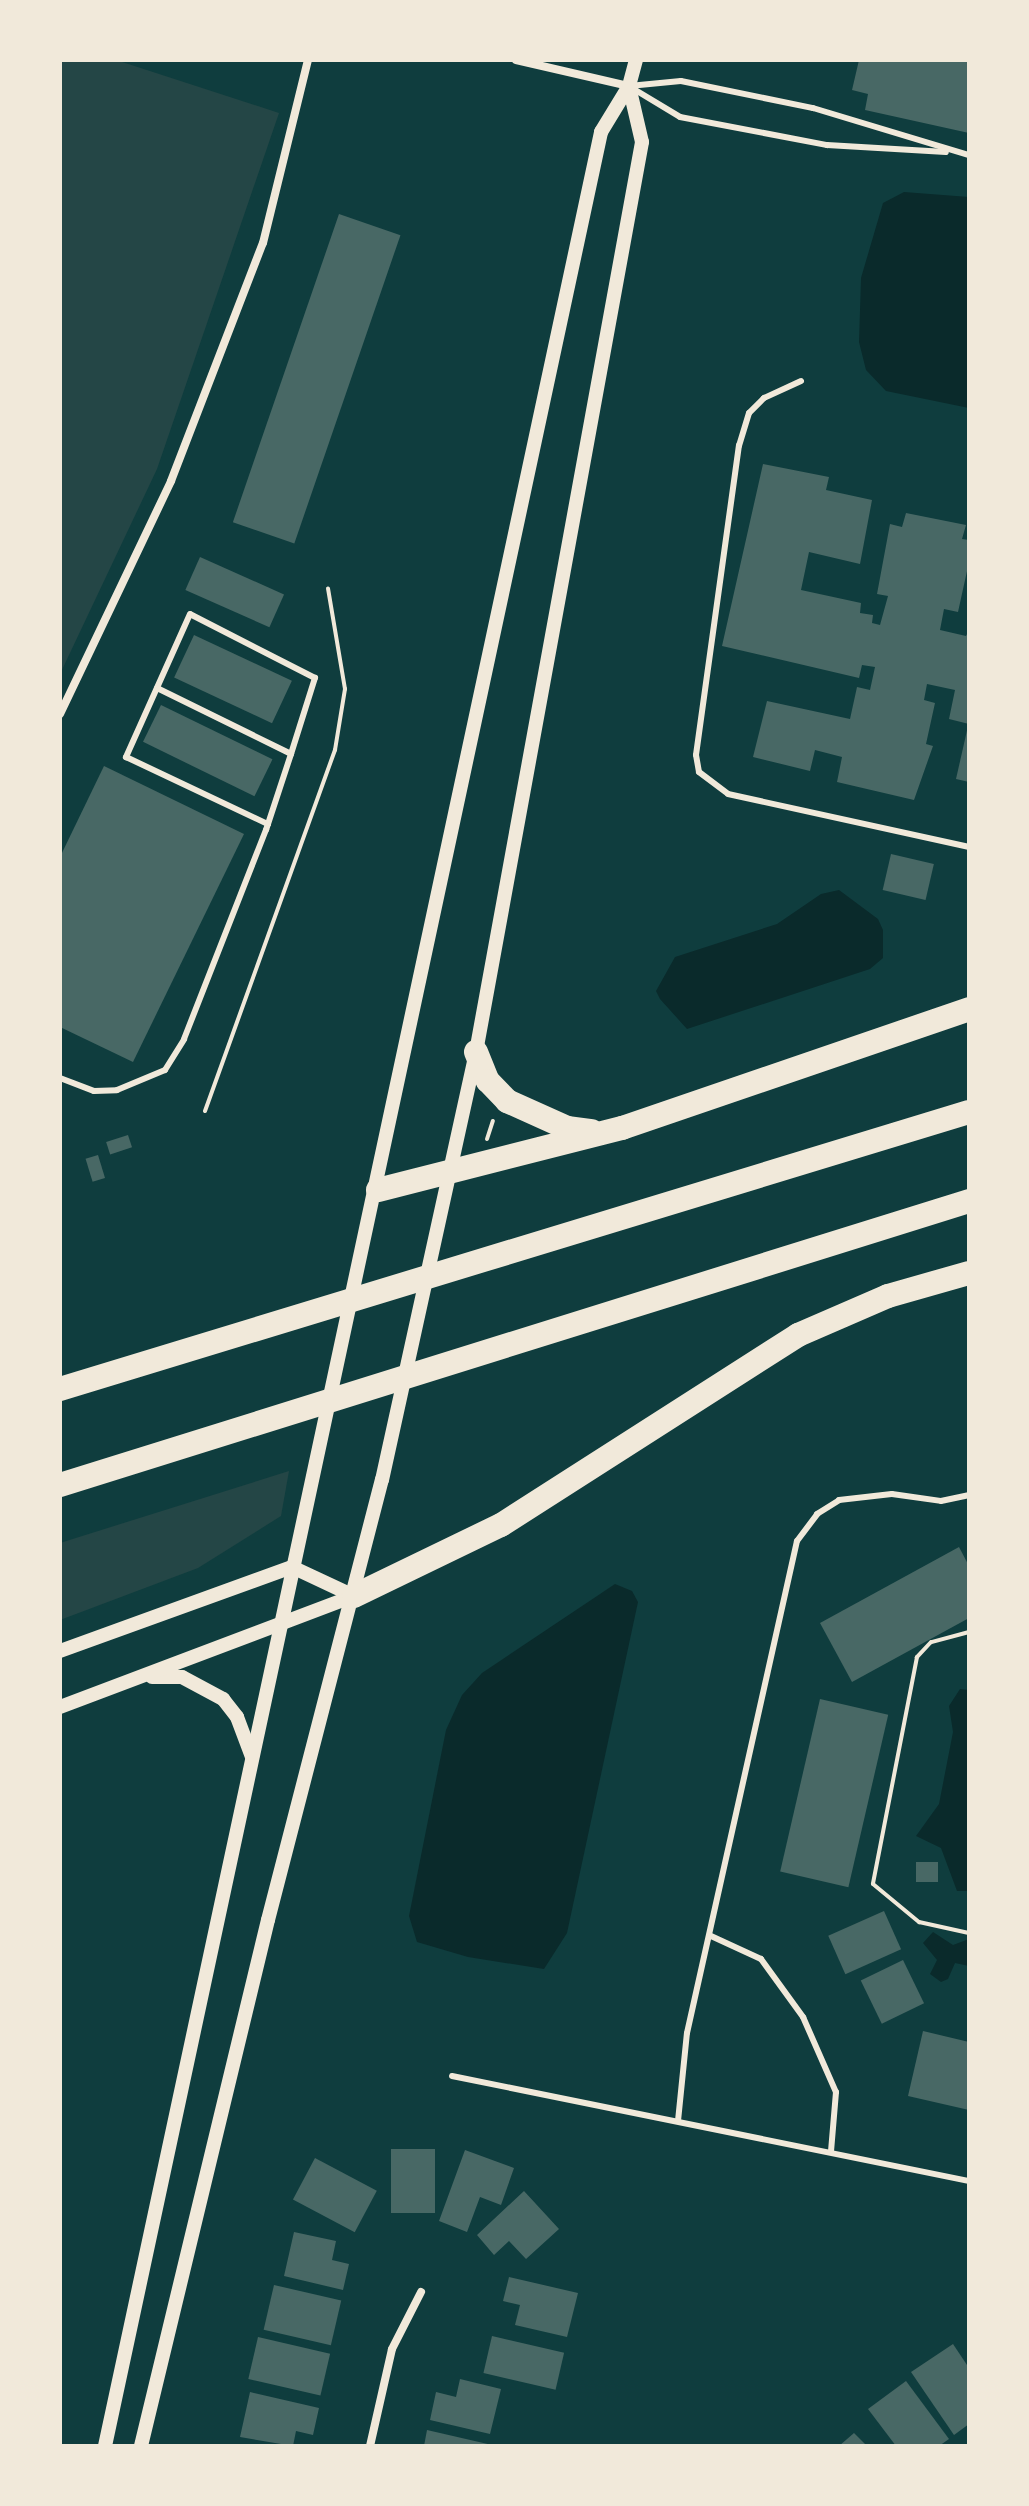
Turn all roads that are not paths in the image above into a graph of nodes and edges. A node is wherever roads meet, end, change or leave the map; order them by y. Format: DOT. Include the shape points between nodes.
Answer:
graph roads {
  1 [pos="308,60"];
  2 [pos="516,60"];
  3 [pos="636,60"];
  4 [pos="629,86"];
  5 [pos="957,153"];
  6 [pos="969,155"];
  7 [pos="801,381"];
  8 [pos="157,688"];
  9 [pos="60,714"];
  10 [pos="291,754"];
  11 [pos="268,824"];
  12 [pos="969,847"];
  13 [pos="969,1009"];
  14 [pos="476,1052"];
  15 [pos="60,1078"];
  16 [pos="969,1112"];
  17 [pos="607,1132"];
  18 [pos="448,1175"];
  19 [pos="378,1190"];
  20 [pos="969,1201"];
  21 [pos="969,1273"];
  22 [pos="60,1389"];
  23 [pos="60,1485"];
  24 [pos="969,1495"];
  25 [pos="292,1567"];
  26 [pos="354,1596"];
  27 [pos="283,1620"];
  28 [pos="60,1651"];
  29 [pos="143,1677"];
  30 [pos="60,1707"];
  31 [pos="252,1758"];
  32 [pos="711,1936"];
  33 [pos="452,2076"];
  34 [pos="678,2121"];
  35 [pos="831,2152"];
  36 [pos="969,2181"];
  37 [pos="421,2292"];
  38 [pos="105,2446"];
  39 [pos="141,2446"];
  40 [pos="370,2446"];
  1 -- 9 [label="street" via="263,243 171,481"];
  2 -- 4 [label="street"];
  3 -- 4 [label="street"];
  4 -- 5 [label="lane" via="681,81 813,108"];
  4 -- 5 [label="lane" via="695,120 827,145"];
  4 -- 14 [label="street" via="642,142"];
  4 -- 19 [label="street" via="601,132"];
  5 -- 6 [label="lane"];
  7 -- 12 [label="lane" via="764,398 749,413 741,437 696,755 699,772 728,794"];
  8 -- 10 [label="lane"];
  8 -- 10 [label="lane" via="190,614 315,678"];
  8 -- 11 [label="lane" via="126,757"];
  10 -- 11 [label="lane"];
  11 -- 15 [label="lane" via="184,1039 165,1070 117,1090 94,1091"];
  13 -- 17 [label="highway"];
  14 -- 17 [label="highway" via="488,1081 507,1101 567,1128"];
  14 -- 18 [label="street"];
  16 -- 22 [label="highway"];
  17 -- 18 [label="highway"];
  18 -- 19 [label="highway"];
  18 -- 26 [label="street"];
  19 -- 25 [label="street"];
  20 -- 23 [label="highway"];
  21 -- 26 [label="highway" via="888,1296 798,1335 501,1525"];
  24 -- 32 [label="lane" via="941,1501 892,1494 839,1500 817,1514 797,1541"];
  25 -- 26 [label="street"];
  25 -- 27 [label="street"];
  25 -- 28 [label="street"];
  26 -- 27 [label="street"];
  26 -- 39 [label="street" via="268,1920"];
  27 -- 29 [label="street"];
  27 -- 31 [label="street"];
  29 -- 30 [label="street"];
  29 -- 31 [label="street" via="182,1677 223,1699 237,1717"];
  31 -- 38 [label="street"];
  32 -- 34 [label="lane" via="687,2033"];
  32 -- 35 [label="lane" via="761,1959 803,2017 836,2092"];
  33 -- 34 [label="lane"];
  34 -- 35 [label="lane"];
  35 -- 36 [label="lane"];
  37 -- 40 [label="street" via="392,2349"];
}
